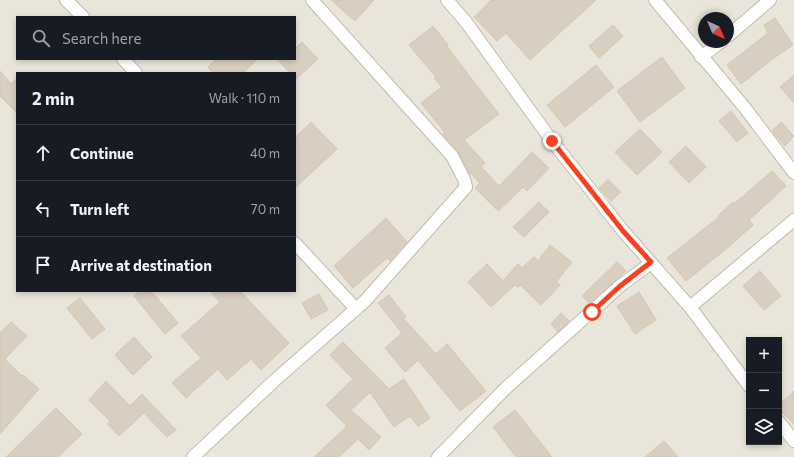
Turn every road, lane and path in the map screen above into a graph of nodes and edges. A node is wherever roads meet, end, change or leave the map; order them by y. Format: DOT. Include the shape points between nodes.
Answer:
graph roads {
  1 [pos="66,0"];
  2 [pos="312,0"];
  3 [pos="447,0"];
  4 [pos="655,0"];
  5 [pos="770,0"];
  6 [pos="82,16"];
  7 [pos="734,31"];
  8 [pos="713,48"];
  9 [pos="701,57"];
  10 [pos="124,60"];
  11 [pos="135,72"];
  12 [pos="794,173"];
  13 [pos="794,220"];
  14 [pos="296,244"];
  15 [pos="651,262"];
  16 [pos="690,307"];
  17 [pos="356,309"];
  18 [pos="746,382"];
  19 [pos="782,426"];
  20 [pos="794,440"];
  21 [pos="193,457"];
  22 [pos="438,457"];
  1 -- 6 [label="street"];
  2 -- 17 [label="street" via="452,156 466,187"];
  3 -- 15 [label="street" via="466,22 552,141 623,231"];
  4 -- 9 [label="street"];
  5 -- 7 [label="street"];
  8 -- 9 [label="street"];
  9 -- 12 [label="street" via="745,108"];
  10 -- 11 [label="street"];
  13 -- 16 [label="street"];
  14 -- 17 [label="street"];
  15 -- 16 [label="street"];
  15 -- 22 [label="street" via="620,286 507,387"];
  16 -- 18 [label="street"];
  17 -- 21 [label="street"];
  19 -- 20 [label="street"];
}
